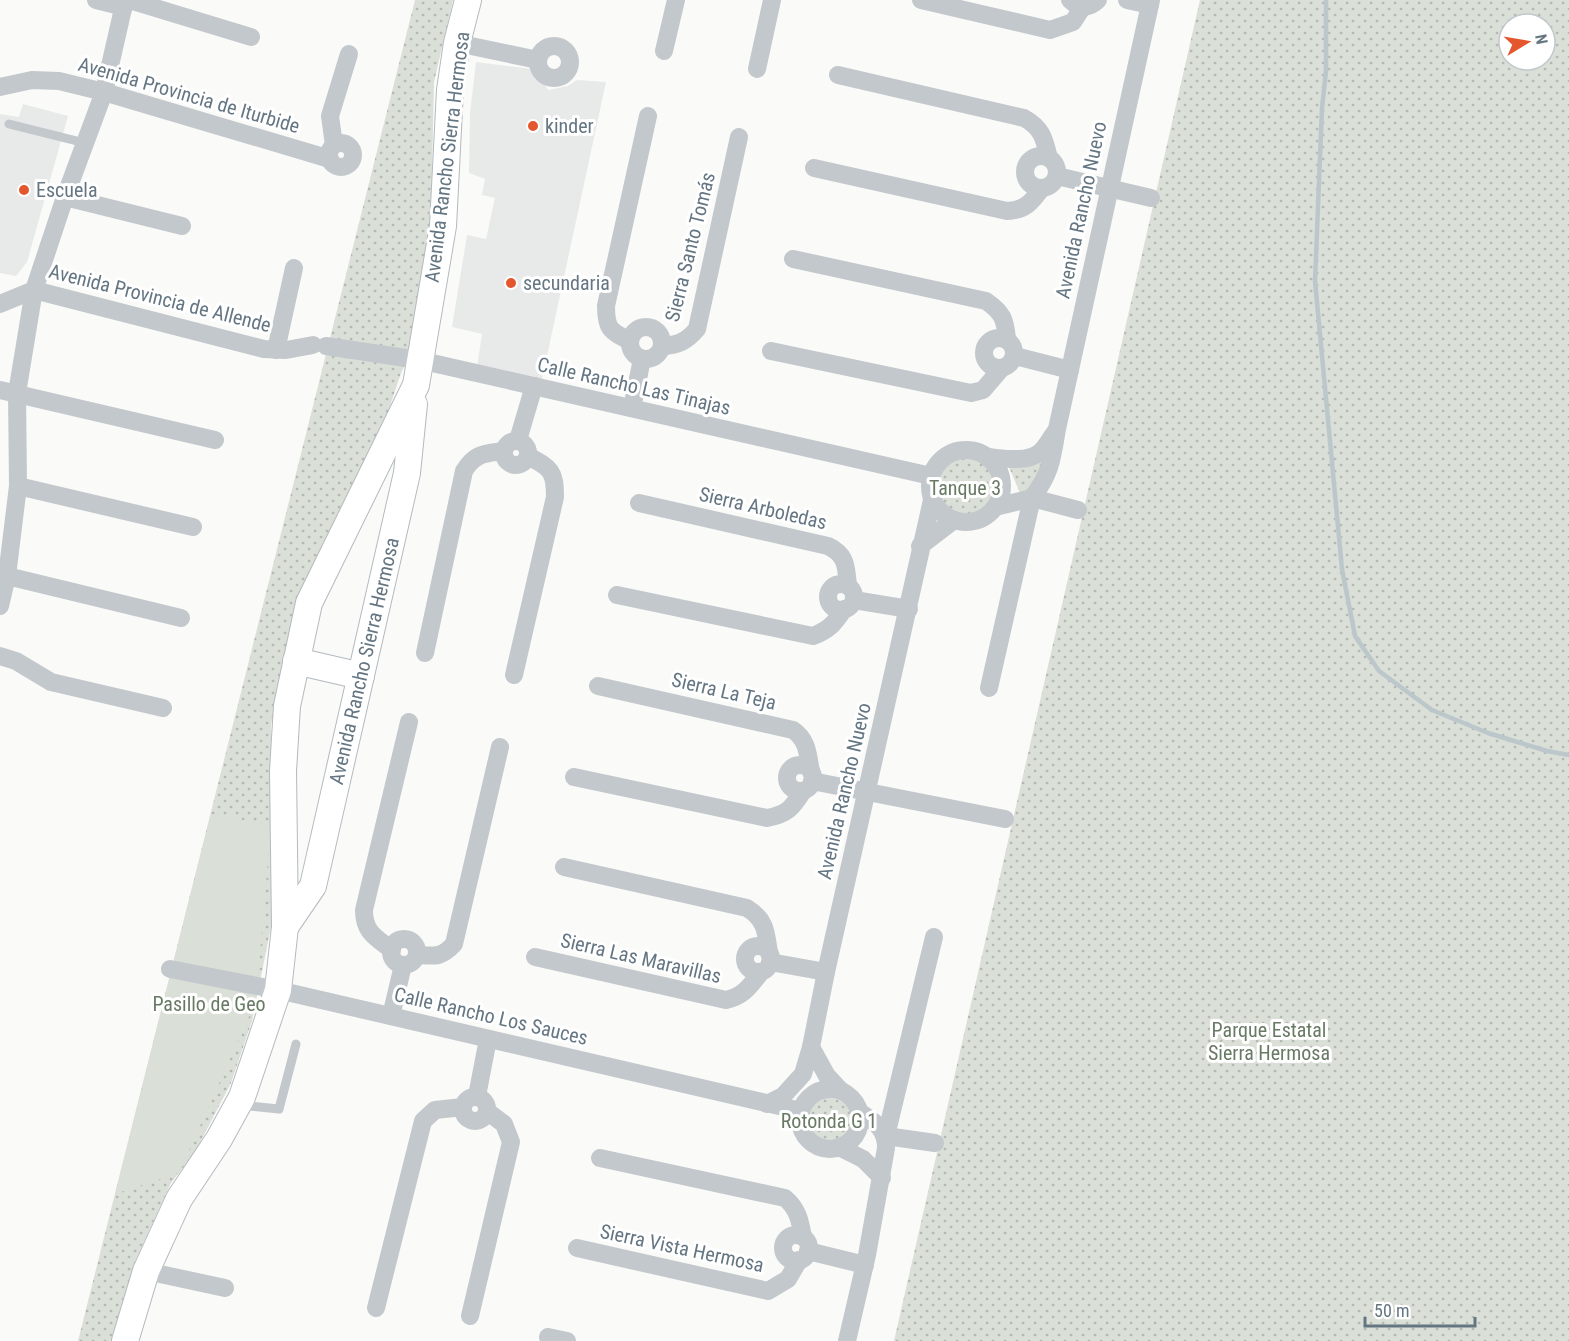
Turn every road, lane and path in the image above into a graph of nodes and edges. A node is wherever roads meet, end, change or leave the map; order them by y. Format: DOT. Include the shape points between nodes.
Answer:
graph roads {
  1 [pos="96,0"];
  2 [pos="468,0"];
  3 [pos="676,0"];
  4 [pos="772,0"];
  5 [pos="921,0"];
  6 [pos="1127,0"];
  7 [pos="126,2"];
  8 [pos="1083,3"];
  9 [pos="1150,3"];
  10 [pos="251,37"];
  11 [pos="457,43"];
  12 [pos="664,51"];
  13 [pos="349,54"];
  14 [pos="538,60"];
  15 [pos="757,69"];
  16 [pos="838,75"];
  17 [pos="0,87"];
  18 [pos="104,92"];
  19 [pos="648,116"];
  20 [pos="9,124"];
  21 [pos="740,137"];
  22 [pos="85,143"];
  23 [pos="1049,158"];
  24 [pos="814,168"];
  25 [pos="1056,176"];
  26 [pos="1109,188"];
  27 [pos="1041,189"];
  28 [pos="65,197"];
  29 [pos="1151,198"];
  30 [pos="182,226"];
  31 [pos="793,259"];
  32 [pos="294,268"];
  33 [pos="34,290"];
  34 [pos="0,304"];
  35 [pos="630,341"];
  36 [pos="319,345"];
  37 [pos="662,346"];
  38 [pos="1011,348"];
  39 [pos="276,350"];
  40 [pos="771,351"];
  41 [pos="642,359"];
  42 [pos="419,360"];
  43 [pos="1001,369"];
  44 [pos="1070,370"];
  45 [pos="416,385"];
  46 [pos="534,386"];
  47 [pos="9,391"];
  48 [pos="632,408"];
  49 [pos="1057,429"];
  50 [pos="215,440"];
  51 [pos="510,446"];
  52 [pos="987,457"];
  53 [pos="931,476"];
  54 [pos="18,486"];
  55 [pos="1032,498"];
  56 [pos="932,500"];
  57 [pos="639,503"];
  58 [pos="995,507"];
  59 [pos="1078,510"];
  60 [pos="954,520"];
  61 [pos="193,527"];
  62 [pos="920,546"];
  63 [pos="5,568"];
  64 [pos="617,595"];
  65 [pos="849,598"];
  66 [pos="0,606"];
  67 [pos="909,609"];
  68 [pos="181,618"];
  69 [pos="425,653"];
  70 [pos="0,656"];
  71 [pos="296,661"];
  72 [pos="514,675"];
  73 [pos="361,676"];
  74 [pos="598,686"];
  75 [pos="989,688"];
  76 [pos="163,708"];
  77 [pos="409,722"];
  78 [pos="500,747"];
  79 [pos="574,777"];
  80 [pos="809,781"];
  81 [pos="867,791"];
  82 [pos="1005,819"];
  83 [pos="564,867"];
  84 [pos="285,927"];
  85 [pos="934,937"];
  86 [pos="536,957"];
  87 [pos="410,960"];
  88 [pos="767,962"];
  89 [pos="170,969"];
  90 [pos="825,972"];
  91 [pos="278,990"];
  92 [pos="391,1016"];
  93 [pos="488,1038"];
  94 [pos="296,1044"];
  95 [pos="811,1047"];
  96 [pos="803,1074"];
  97 [pos="841,1091"];
  98 [pos="470,1101"];
  99 [pos="238,1104"];
  100 [pos="767,1104"];
  101 [pos="804,1105"];
  102 [pos="858,1111"];
  103 [pos="886,1136"];
  104 [pos="935,1143"];
  105 [pos="838,1147"];
  106 [pos="600,1158"];
  107 [pos="882,1178"];
  108 [pos="577,1248"];
  109 [pos="803,1249"];
  110 [pos="865,1265"];
  111 [pos="146,1271"];
  112 [pos="225,1288"];
  113 [pos="376,1308"];
  114 [pos="470,1316"];
  115 [pos="548,1337"];
  116 [pos="125,1341"];
  117 [pos="567,1341"];
  118 [pos="847,1341"];
  1 -- 7 [label="street"];
  2 -- 11 [label="street, Avenida Rancho Sierra Hermosa"];
  3 -- 12 [label="street"];
  4 -- 15 [label="street"];
  5 -- 8 [label="street" via="1050,30 1073,22"];
  6 -- 9 [label="street"];
  7 -- 10 [label="street"];
  7 -- 18 [label="street"];
  9 -- 26 [label="street, Avenida Rancho Nuevo"];
  11 -- 14 [label="street"];
  11 -- 42 [label="street, Avenida Rancho Sierra Hermosa" via="450,90 442,226"];
  13 -- 18 [label="street, Avenida Provincia de Iturbide" via="330,116 332,152"];
  16 -- 23 [label="street" via="1024,117 1036,125 1044,138"];
  17 -- 18 [label="street, Avenida Provincia de Iturbide" via="32,80 59,81"];
  18 -- 22 [label="street"];
  19 -- 35 [label="street" via="606,306 606,323 613,333"];
  20 -- 22 [label="lane"];
  21 -- 37 [label="street, Sierra Santo Tomás" via="697,329 688,340"];
  22 -- 28 [label="street"];
  23 -- 25 [label="street"];
  23 -- 27 [label="street" via="1035,157 1025,168 1028,182"];
  24 -- 27 [label="street" via="1007,211 1020,210 1031,203"];
  25 -- 26 [label="street"];
  25 -- 27 [label="street" via="1054,182"];
  26 -- 29 [label="street"];
  26 -- 44 [label="street, Avenida Rancho Nuevo"];
  28 -- 30 [label="street"];
  28 -- 33 [label="street"];
  31 -- 38 [label="street" via="986,301 999,310"];
  32 -- 39 [label="street"];
  33 -- 34 [label="street, Avenida Provincia de Allende"];
  33 -- 39 [label="street, Avenida Provincia de Allende"];
  33 -- 47 [label="street"];
  35 -- 37 [label="street, Sierra Santo Tomás" via="633,333 648,327 656,331"];
  35 -- 41 [label="street" via="632,352"];
  36 -- 39 [label="street, Avenida Provincia de Allende"];
  36 -- 42 [label="street, Calle Rancho Las Tinajas"];
  37 -- 41 [label="street, Sierra Santo Tomás" via="658,354"];
  38 -- 43 [label="street" via="1010,365"];
  38 -- 43 [label="street" via="1000,337 985,345 986,362"];
  38 -- 44 [label="street"];
  40 -- 43 [label="street" via="971,393 983,390"];
  41 -- 48 [label="street"];
  42 -- 45 [label="street, Avenida Rancho Sierra Hermosa"];
  42 -- 46 [label="street, Calle Rancho Las Tinajas"];
  44 -- 49 [label="street, Avenida Rancho Nuevo"];
  45 -- 71 [label="street, Avenida Rancho Sierra Hermosa" via="309,603"];
  45 -- 73 [label="street, Avenida Rancho Sierra Hermosa" via="407,473"];
  46 -- 48 [label="street, Calle Rancho Las Tinajas"];
  46 -- 51 [label="street"];
  47 -- 50 [label="street"];
  47 -- 54 [label="street"];
  48 -- 53 [label="street, Calle Rancho Las Tinajas"];
  49 -- 52 [label="street" via="1039,453 1014,459"];
  49 -- 55 [label="street, Avenida Rancho Nuevo" via="1051,464"];
  51 -- 69 [label="street" via="480,454 464,471"];
  51 -- 72 [label="street" via="524,443 528,456 549,467 555,479 555,497"];
  52 -- 53 [label="street" via="974,451 947,454"];
  52 -- 58 [label="street" via="1001,480 1001,494"];
  53 -- 56 [label="street"];
  54 -- 61 [label="street"];
  54 -- 63 [label="street"];
  55 -- 58 [label="street"];
  55 -- 59 [label="street"];
  55 -- 75 [label="street, Avenida Rancho Nuevo"];
  56 -- 60 [label="street"];
  56 -- 62 [label="street, Avenida Rancho Nuevo"];
  57 -- 65 [label="street, Sierra Arboledas" via="828,546 839,551 845,563"];
  58 -- 60 [label="street" via="976,520"];
  60 -- 62 [label="street"];
  62 -- 67 [label="street, Avenida Rancho Nuevo"];
  63 -- 66 [label="street"];
  63 -- 68 [label="street"];
  64 -- 65 [label="street" via="813,636 833,625"];
  65 -- 67 [label="street"];
  67 -- 81 [label="street, Avenida Rancho Nuevo"];
  70 -- 76 [label="street" via="51,682"];
  71 -- 73 [label="street"];
  71 -- 84 [label="street, Avenida Rancho Sierra Hermosa" via="287,706 283,771"];
  73 -- 84 [label="street, Avenida Rancho Sierra Hermosa" via="313,886"];
  74 -- 80 [label="street, Sierra La Teja" via="793,730 801,735 807,749"];
  77 -- 87 [label="street" via="364,922 371,934 392,950 398,941 406,940 416,946"];
  78 -- 87 [label="street" via="454,944 438,956"];
  79 -- 80 [label="street" via="766,818 790,810"];
  80 -- 81 [label="street"];
  81 -- 82 [label="street"];
  81 -- 90 [label="street, Avenida Rancho Nuevo"];
  83 -- 88 [label="street" via="747,908 759,915 765,929"];
  84 -- 91 [label="street, Avenida Rancho Sierra Hermosa"];
  85 -- 103 [label="street"];
  86 -- 88 [label="street, Sierra Las Maravillas" via="726,1000 746,992"];
  87 -- 92 [label="street"];
  88 -- 90 [label="street"];
  89 -- 91 [label="street, Calle Rancho Los Sauces"];
  90 -- 95 [label="street, Avenida Rancho Nuevo"];
  91 -- 92 [label="street, Calle Rancho Los Sauces"];
  91 -- 99 [label="street, Avenida Rancho Sierra Hermosa"];
  92 -- 93 [label="street, Calle Rancho Los Sauces"];
  93 -- 98 [label="street"];
  93 -- 100 [label="street, Calle Rancho Los Sauces"];
  94 -- 99 [label="lane" via="279,1109"];
  95 -- 96 [label="street, Avenida Rancho Nuevo"];
  95 -- 97 [label="street" via="827,1076"];
  96 -- 100 [label="street" via="783,1096"];
  96 -- 101 [label="street"];
  97 -- 101 [label="street" via="817,1092"];
  97 -- 102 [label="street" via="852,1099"];
  98 -- 113 [label="street" via="435,1110 423,1121"];
  98 -- 114 [label="street" via="483,1099 488,1112 504,1124 511,1142"];
  99 -- 111 [label="street, Avenida Rancho Sierra Hermosa" via="179,1199"];
  100 -- 101 [label="street, Calle Rancho Los Sauces"];
  101 -- 105 [label="street" via="800,1121 809,1140 828,1149"];
  102 -- 103 [label="street"];
  102 -- 105 [label="street" via="856,1133"];
  103 -- 104 [label="street"];
  103 -- 107 [label="street"];
  105 -- 107 [label="street" via="863,1159"];
  106 -- 109 [label="street" via="785,1198 799,1216"];
  107 -- 110 [label="street"];
  108 -- 109 [label="street, Sierra Vista Hermosa" via="768,1291 788,1279"];
  109 -- 110 [label="street"];
  110 -- 118 [label="street"];
  111 -- 112 [label="street"];
  111 -- 116 [label="street, Avenida Rancho Sierra Hermosa"];
  115 -- 117 [label="street"];
}
